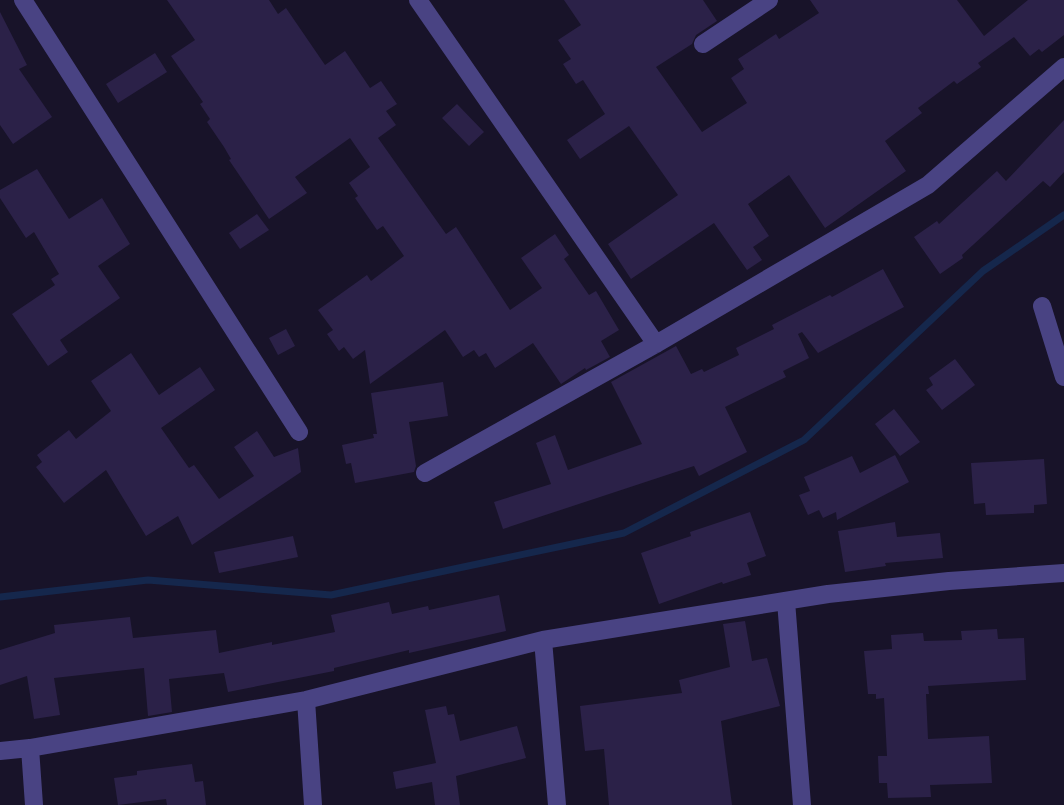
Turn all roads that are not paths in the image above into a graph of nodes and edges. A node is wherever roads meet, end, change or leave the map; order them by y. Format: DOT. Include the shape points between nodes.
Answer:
graph roads {
  1 [pos="23,0"];
  2 [pos="418,0"];
  3 [pos="769,0"];
  4 [pos="703,44"];
  5 [pos="1064,67"];
  6 [pos="1042,306"];
  7 [pos="656,344"];
  8 [pos="1064,377"];
  9 [pos="299,432"];
  10 [pos="425,473"];
  11 [pos="1064,572"];
  12 [pos="786,601"];
  13 [pos="543,640"];
  14 [pos="306,700"];
  15 [pos="30,748"];
  16 [pos="0,751"];
  17 [pos="34,805"];
  18 [pos="313,805"];
  19 [pos="557,805"];
  20 [pos="802,805"];
  1 -- 9 [label="street"];
  2 -- 7 [label="street"];
  3 -- 4 [label="street"];
  5 -- 7 [label="street" via="928,185"];
  6 -- 8 [label="street"];
  7 -- 10 [label="street"];
  11 -- 12 [label="street"];
  12 -- 13 [label="street"];
  12 -- 20 [label="street"];
  13 -- 14 [label="street"];
  13 -- 19 [label="street"];
  14 -- 15 [label="street"];
  14 -- 18 [label="street"];
  15 -- 16 [label="street"];
  15 -- 17 [label="street"];
}
